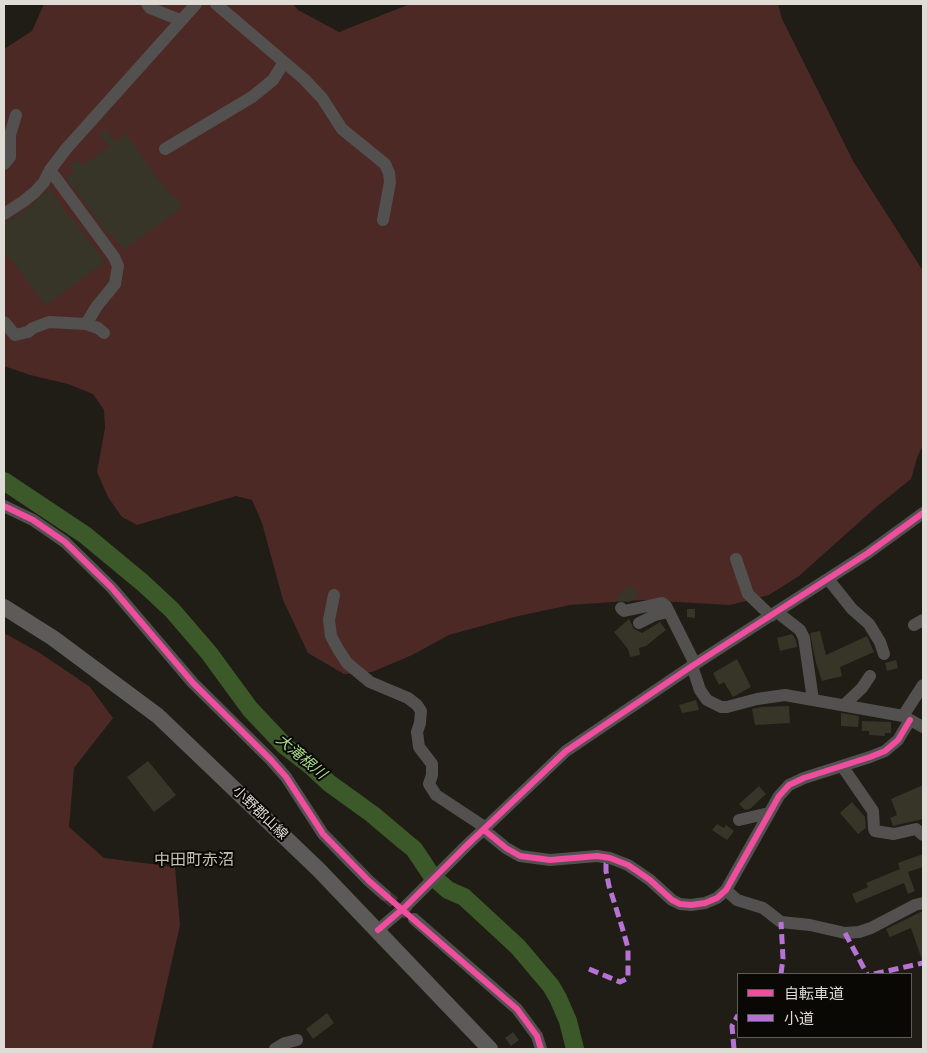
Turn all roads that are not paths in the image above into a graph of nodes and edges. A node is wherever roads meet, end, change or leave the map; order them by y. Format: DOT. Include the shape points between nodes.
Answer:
graph roads {
  1 [pos="147,4"];
  2 [pos="196,4"];
  3 [pos="216,4"];
  4 [pos="180,20"];
  5 [pos="284,62"];
  6 [pos="16,115"];
  7 [pos="165,148"];
  8 [pos="4,164"];
  9 [pos="50,170"];
  10 [pos="4,214"];
  11 [pos="383,220"];
  12 [pos="4,322"];
  13 [pos="86,324"];
  14 [pos="104,332"];
  15 [pos="4,506"];
  16 [pos="923,513"];
  17 [pos="736,559"];
  18 [pos="828,579"];
  19 [pos="334,595"];
  20 [pos="4,607"];
  21 [pos="621,608"];
  22 [pos="668,612"];
  23 [pos="774,614"];
  24 [pos="639,623"];
  25 [pos="884,654"];
  26 [pos="694,665"];
  27 [pos="870,676"];
  28 [pos="923,685"];
  29 [pos="813,700"];
  30 [pos="844,705"];
  31 [pos="906,718"];
  32 [pos="923,727"];
  33 [pos="842,766"];
  34 [pos="769,812"];
  35 [pos="739,820"];
  36 [pos="485,829"];
  37 [pos="923,836"];
  38 [pos="726,890"];
  39 [pos="385,895"];
  40 [pos="923,903"];
  41 [pos="414,919"];
  42 [pos="378,930"];
  43 [pos="297,1040"];
  44 [pos="276,1049"];
  45 [pos="490,1049"];
  46 [pos="541,1049"];
  1 -- 4 [label="street"];
  2 -- 4 [label="street"];
  3 -- 5 [label="street"];
  4 -- 9 [label="street"];
  5 -- 7 [label="street" via="272,80 252,97"];
  5 -- 11 [label="street" via="322,98 342,129 386,164 390,182"];
  6 -- 8 [label="street" via="10,135 10,157"];
  9 -- 10 [label="street" via="36,192"];
  9 -- 13 [label="street" via="118,266 115,284"];
  12 -- 13 [label="street" via="15,335 49,322"];
  13 -- 14 [label="street"];
  15 -- 39 [label="street" via="33,520 65,542 107,583 193,683 281,771 323,834"];
  16 -- 18 [label="street"];
  17 -- 23 [label="street" via="748,594"];
  18 -- 23 [label="street"];
  18 -- 25 [label="street" via="869,624"];
  19 -- 36 [label="street" via="329,620 331,636 338,649 347,662 370,682 417,704 421,711 417,740 432,764 430,784 436,795"];
  20 -- 42 [label="main road, 小野郡山線" via="53,638 158,716"];
  21 -- 22 [label="street" via="624,611 662,603"];
  22 -- 24 [label="street"];
  22 -- 26 [label="street"];
  23 -- 26 [label="street"];
  23 -- 29 [label="street" via="800,630 804,638"];
  26 -- 29 [label="street" via="700,690 707,700 721,707 786,695"];
  26 -- 36 [label="street" via="566,751"];
  27 -- 30 [label="street"];
  28 -- 31 [label="street"];
  29 -- 30 [label="street"];
  30 -- 31 [label="street"];
  31 -- 32 [label="street"];
  31 -- 33 [label="street" via="898,740 891,747"];
  33 -- 34 [label="street" via="789,784"];
  33 -- 37 [label="street" via="873,811 875,831 894,834 916,829"];
  34 -- 35 [label="street"];
  34 -- 38 [label="street"];
  36 -- 38 [label="street" via="506,848 528,858 550,860 598,856 619,862 638,871 680,904 706,903"];
  36 -- 42 [label="street"];
  38 -- 40 [label="street" via="737,900 763,908 781,922 845,932 871,928"];
  41 -- 46 [label="street" via="518,1009 537,1036"];
  42 -- 45 [label="main road, 小野郡山線"];
  43 -- 44 [label="street"];
}
